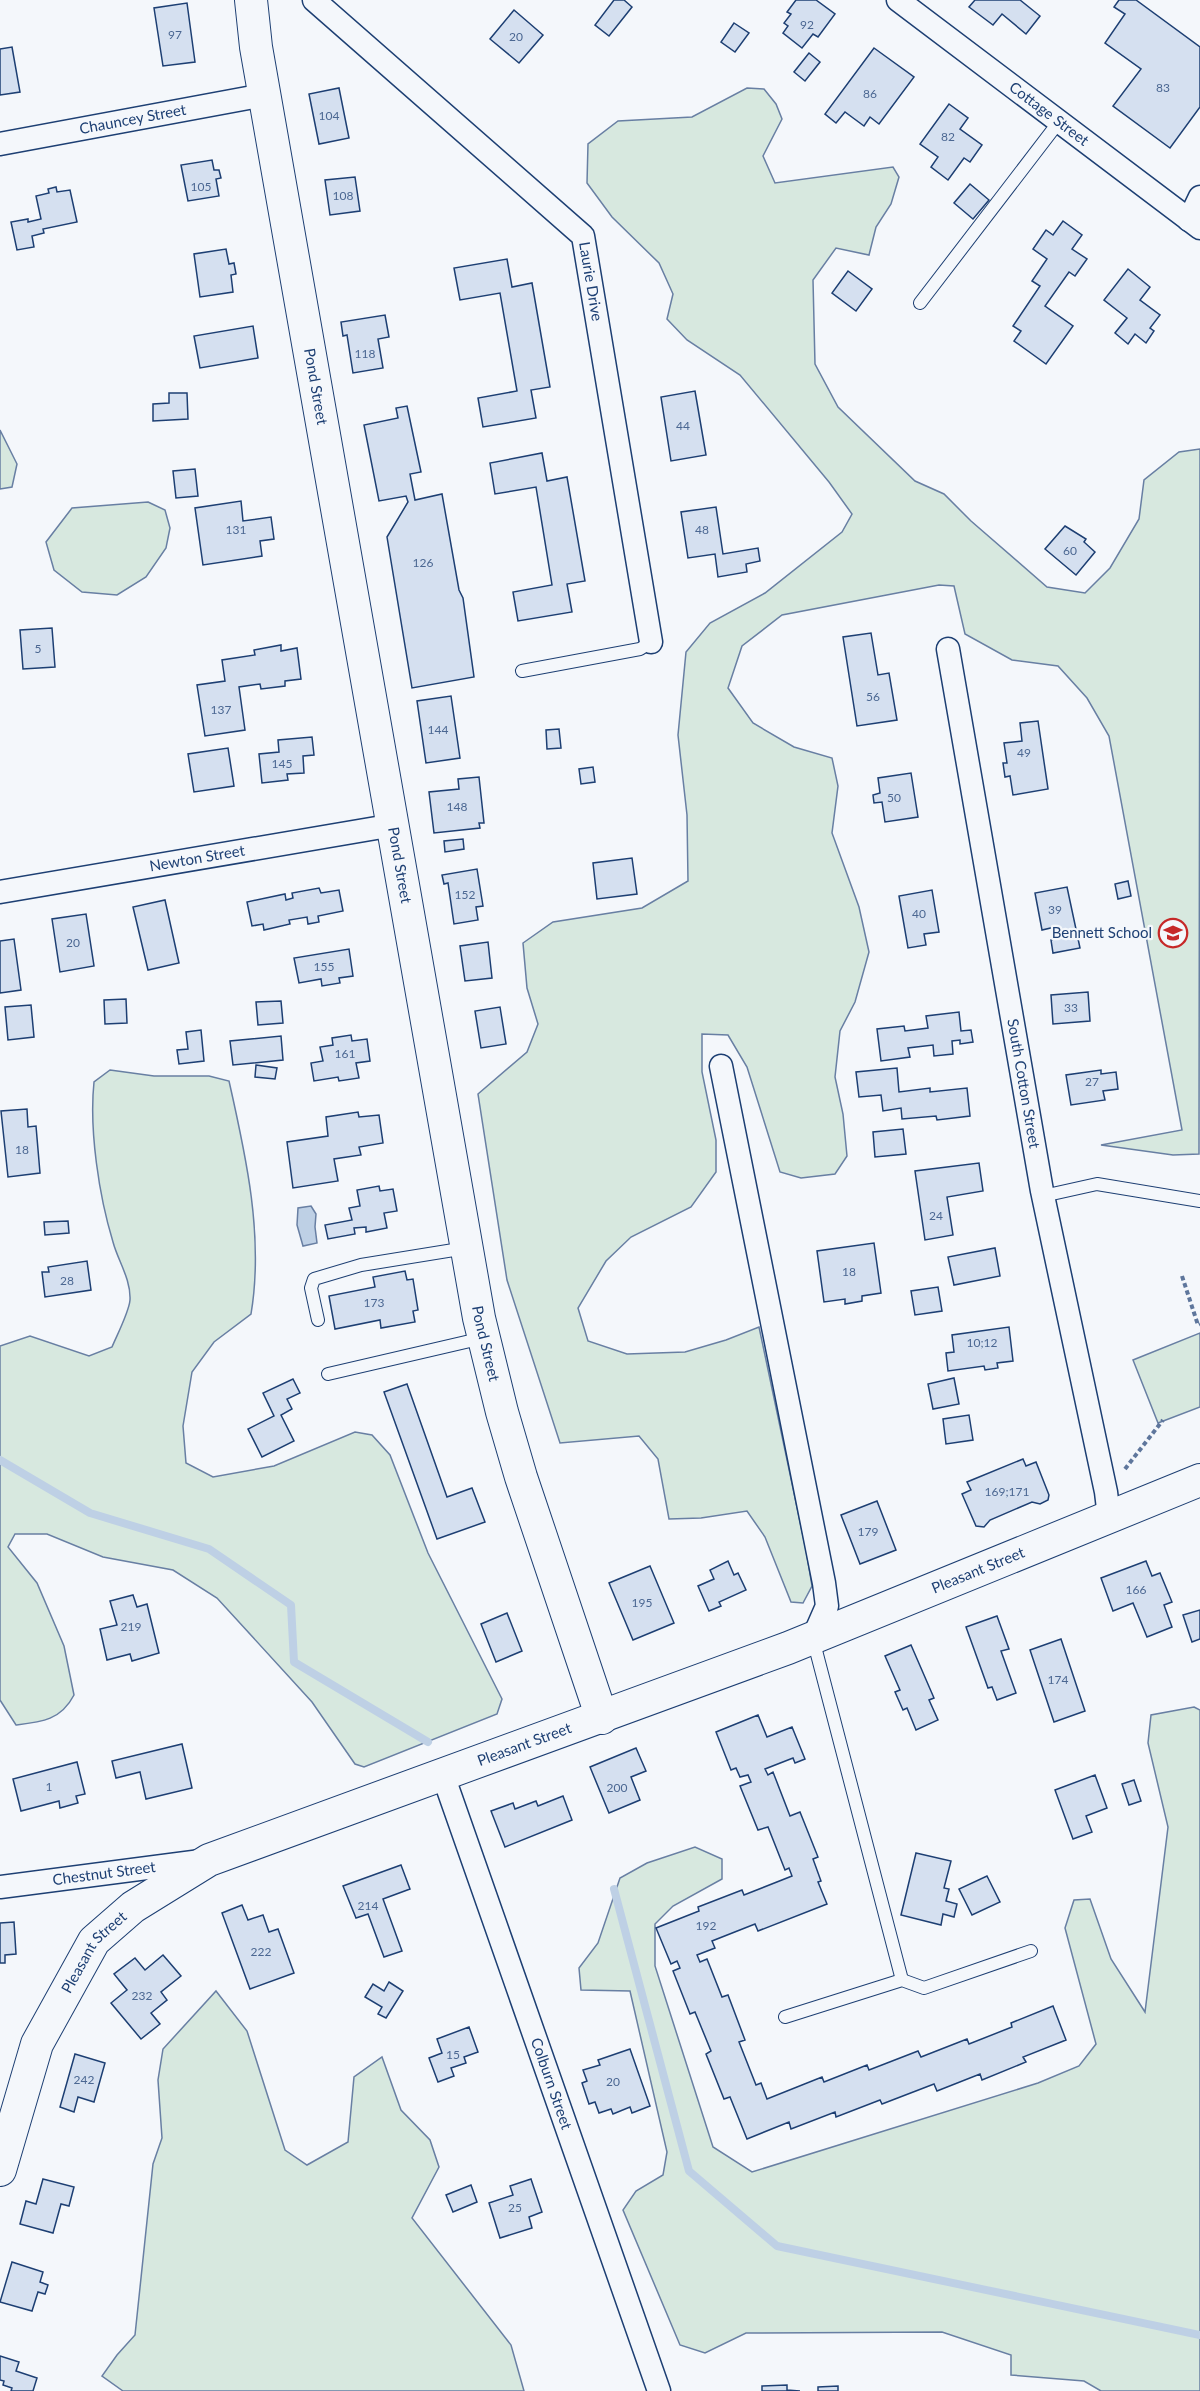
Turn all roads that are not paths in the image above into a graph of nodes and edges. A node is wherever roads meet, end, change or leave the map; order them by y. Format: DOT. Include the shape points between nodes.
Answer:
graph roads {
  1 [pos="251,0"];
  2 [pos="314,0"];
  3 [pos="898,0"];
  4 [pos="264,95"];
  5 [pos="1058,123"];
  6 [pos="0,144"];
  7 [pos="1200,197"];
  8 [pos="1195,224"];
  9 [pos="921,303"];
  10 [pos="651,642"];
  11 [pos="948,649"];
  12 [pos="522,671"];
  13 [pos="394,825"];
  14 [pos="0,892"];
  15 [pos="721,1066"];
  16 [pos="1043,1196"];
  17 [pos="1200,1201"];
  18 [pos="467,1248"];
  19 [pos="318,1320"];
  20 [pos="484,1338"];
  21 [pos="328,1374"];
  22 [pos="1200,1480"];
  23 [pos="1109,1517"];
  24 [pos="813,1638"];
  25 [pos="602,1718"];
  26 [pos="443,1775"];
  27 [pos="209,1860"];
  28 [pos="0,1887"];
  29 [pos="1031,1951"];
  30 [pos="902,1980"];
  31 [pos="785,2017"];
  32 [pos="0,2170"];
  33 [pos="660,2391"];
  1 -- 4 [label="street, Pond Street"];
  2 -- 10 [label="street, Laurie Drive" via="582,236"];
  3 -- 5 [label="street, Cottage Street"];
  4 -- 6 [label="street, Chauncey Street"];
  4 -- 13 [label="street, Pond Street"];
  5 -- 8 [label="street, Cottage Street"];
  5 -- 9 [label="lane"];
  7 -- 8 [label="street"];
  10 -- 12 [label="lane" via="640,649"];
  11 -- 16 [label="street, South Cotton Street"];
  13 -- 14 [label="street, Newton Street"];
  13 -- 18 [label="street, Pond Street"];
  15 -- 24 [label="street" via="824,1582 826,1606"];
  16 -- 17 [label="lane" via="1097,1184"];
  16 -- 23 [label="street, South Cotton Street"];
  18 -- 19 [label="lane" via="360,1265 314,1279 311,1288"];
  18 -- 20 [label="street, Pond Street"];
  20 -- 21 [label="lane"];
  20 -- 25 [label="street, Pond Street" via="521,1477"];
  22 -- 23 [label="street, Pleasant Street"];
  23 -- 24 [label="street, Pleasant Street"];
  24 -- 25 [label="street, Pleasant Street"];
  24 -- 30 [label="lane"];
  25 -- 26 [label="street, Pleasant Street"];
  26 -- 27 [label="street, Pleasant Street"];
  26 -- 33 [label="street, Colburn Street"];
  27 -- 28 [label="street, Chestnut Street"];
  27 -- 32 [label="street, Pleasant Street" via="133,1906 94,1941 36,2044"];
  29 -- 30 [label="lane" via="924,1988"];
  30 -- 31 [label="lane"];
}
